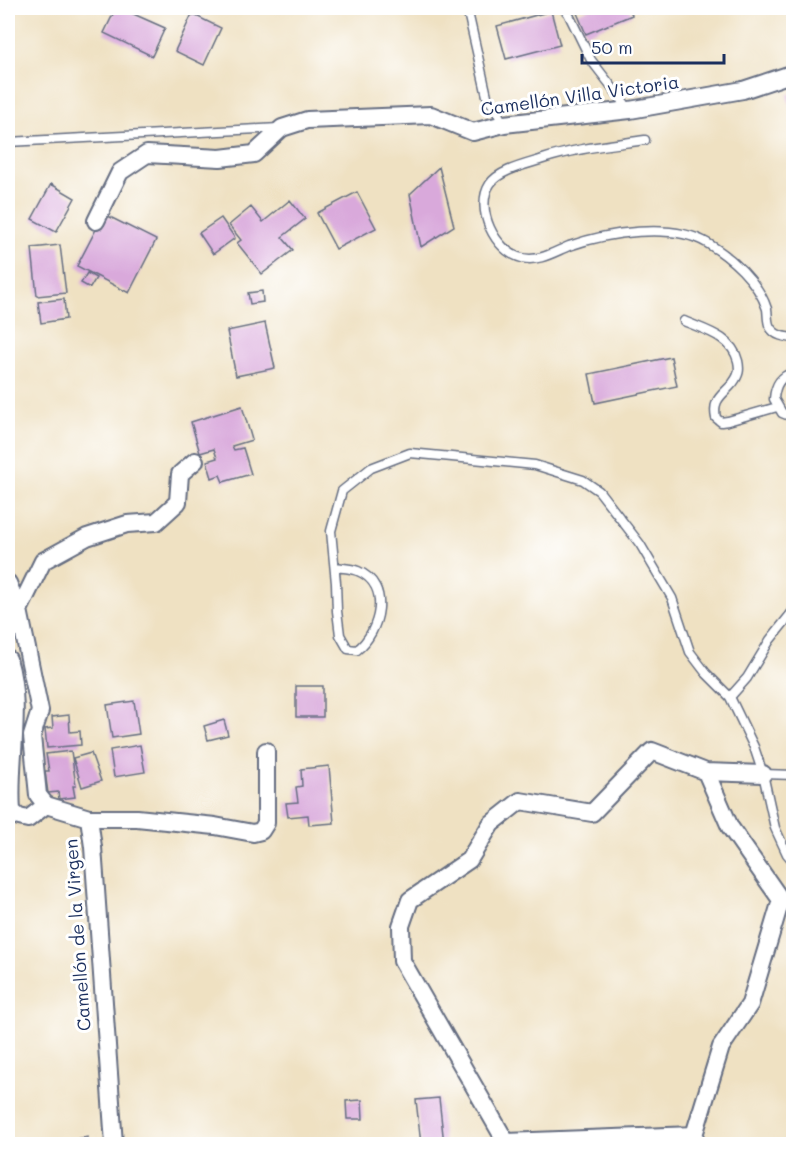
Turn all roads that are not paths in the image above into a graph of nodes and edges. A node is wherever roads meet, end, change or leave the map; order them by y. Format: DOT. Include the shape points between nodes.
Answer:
graph roads {
  1 [pos="467,8"];
  2 [pos="563,8"];
  3 [pos="794,73"];
  4 [pos="630,110"];
  5 [pos="504,124"];
  6 [pos="282,128"];
  7 [pos="645,140"];
  8 [pos="8,142"];
  9 [pos="96,221"];
  10 [pos="684,321"];
  11 [pos="794,338"];
  12 [pos="794,372"];
  13 [pos="777,406"];
  14 [pos="794,418"];
  15 [pos="195,461"];
  16 [pos="335,567"];
  17 [pos="8,583"];
  18 [pos="19,610"];
  19 [pos="794,610"];
  20 [pos="8,659"];
  21 [pos="730,698"];
  22 [pos="266,752"];
  23 [pos="706,772"];
  24 [pos="763,774"];
  25 [pos="794,775"];
  26 [pos="46,805"];
  27 [pos="88,818"];
  28 [pos="794,862"];
  29 [pos="114,1144"];
  1 -- 5 [label="lane" via="487,96"];
  2 -- 4 [label="lane" via="591,60"];
  3 -- 4 [label="street, Camellón Villa Victoria" via="743,90"];
  4 -- 5 [label="street, Camellón Villa Victoria"];
  5 -- 6 [label="street, Camellón Villa Victoria" via="473,132 431,115 307,120"];
  6 -- 8 [label="lane"];
  6 -- 9 [label="street, Camellón Villa Victoria" via="254,154 220,158 147,154 120,172"];
  7 -- 11 [label="lane" via="565,151 509,170 490,183 484,203 486,221 495,237 508,252 522,258 541,258 611,235 674,231 705,242 732,262 752,281 770,327 782,337"];
  10 -- 13 [label="lane" via="728,342 735,352 739,371 719,397 714,408 716,418 728,421"];
  12 -- 13 [label="lane" via="777,383"];
  13 -- 14 [label="lane"];
  15 -- 18 [label="street" via="180,474 178,502 156,522 127,524 87,537 43,561"];
  16 -- 16 [label="lane" via="358,571 377,591 377,621 357,650 348,649 340,635"];
  16 -- 21 [label="lane" via="331,531 342,491 371,468 410,453 535,465 583,480 599,491 640,544 672,598 690,652"];
  17 -- 18 [label="street"];
  18 -- 26 [label="street" via="40,711 32,736 38,795"];
  19 -- 21 [label="lane"];
  20 -- 26 [label="street" via="15,690 12,811 28,819"];
  21 -- 24 [label="lane"];
  22 -- 27 [label="street" via="266,823 261,831 137,818"];
  23 -- 23 [label="street" via="652,751 592,813 520,801 490,824 469,860 410,900 402,926 402,961 506,1142 694,1135 721,1047 750,1004 781,900 730,827"];
  23 -- 24 [label="street"];
  24 -- 25 [label="lane"];
  24 -- 28 [label="lane" via="775,828"];
  26 -- 27 [label="street, Camellón de la Virgen"];
  27 -- 29 [label="street, Camellón de la Virgen"];
}
